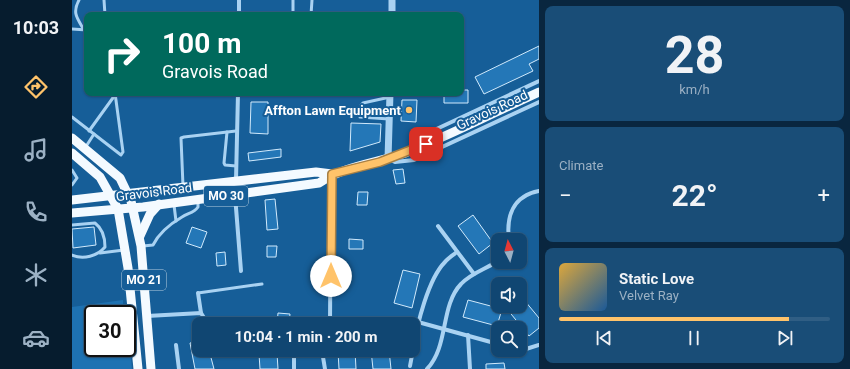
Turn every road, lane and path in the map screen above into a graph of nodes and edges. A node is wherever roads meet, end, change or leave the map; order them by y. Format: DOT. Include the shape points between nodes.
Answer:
graph roads {
  1 [pos="78,0"];
  2 [pos="104,0"];
  3 [pos="239,0"];
  4 [pos="293,0"];
  5 [pos="312,0"];
  6 [pos="392,0"];
  7 [pos="104,12"];
  8 [pos="239,12"];
  9 [pos="293,12"];
  10 [pos="311,12"];
  11 [pos="392,12"];
  12 [pos="84,28"];
  13 [pos="72,29"];
  14 [pos="84,30"];
  15 [pos="539,80"];
  16 [pos="539,92"];
  17 [pos="114,96"];
  18 [pos="115,96"];
  19 [pos="238,96"];
  20 [pos="387,96"];
  21 [pos="390,96"];
  22 [pos="539,102"];
  23 [pos="72,117"];
  24 [pos="389,119"];
  25 [pos="90,131"];
  26 [pos="236,131"];
  27 [pos="227,132"];
  28 [pos="94,134"];
  29 [pos="72,138"];
  30 [pos="85,148"];
  31 [pos="414,149"];
  32 [pos="72,153"];
  33 [pos="388,158"];
  34 [pos="236,166"];
  35 [pos="72,170"];
  36 [pos="332,174"];
  37 [pos="236,180"];
  38 [pos="72,185"];
  39 [pos="183,186"];
  40 [pos="539,191"];
  41 [pos="128,193"];
  42 [pos="235,194"];
  43 [pos="111,195"];
  44 [pos="198,199"];
  45 [pos="72,200"];
  46 [pos="174,202"];
  47 [pos="160,204"];
  48 [pos="133,208"];
  49 [pos="118,209"];
  50 [pos="72,213"];
  51 [pos="176,221"];
  52 [pos="72,225"];
  53 [pos="438,226"];
  54 [pos="509,233"];
  55 [pos="140,242"];
  56 [pos="125,250"];
  57 [pos="457,252"];
  58 [pos="100,253"];
  59 [pos="72,255"];
  60 [pos="491,265"];
  61 [pos="241,271"];
  62 [pos="474,274"];
  63 [pos="262,284"];
  64 [pos="198,293"];
  65 [pos="201,313"];
  66 [pos="147,316"];
  67 [pos="204,317"];
  68 [pos="330,317"];
  69 [pos="420,317"];
  70 [pos="420,323"];
  71 [pos="444,329"];
  72 [pos="468,335"];
  73 [pos="491,342"];
  74 [pos="176,345"];
  75 [pos="539,345"];
  76 [pos="527,349"];
  77 [pos="412,357"];
  78 [pos="410,366"];
  79 [pos="138,369"];
  80 [pos="151,369"];
  81 [pos="178,369"];
  82 [pos="294,369"];
  83 [pos="325,369"];
  84 [pos="427,369"];
  85 [pos="470,369"];
  1 -- 12 [label="lane" via="74,12"];
  2 -- 7 [label="lane"];
  3 -- 8 [label="street"];
  4 -- 9 [label="lane"];
  5 -- 10 [label="lane"];
  6 -- 11 [label="street"];
  13 -- 14 [label="lane"];
  15 -- 31 [label="street, Gravois Road" via="428,133"];
  16 -- 31 [label="main road, Gravois Road / MO 30"];
  17 -- 25 [label="lane"];
  18 -- 28 [label="lane" via="123,154 120,155"];
  19 -- 26 [label="street"];
  20 -- 24 [label="lane" via="363,103 360,117"];
  21 -- 24 [label="street"];
  22 -- 33 [label="street, Gravois Road" via="414,160 395,162"];
  23 -- 25 [label="lane"];
  24 -- 33 [label="street"];
  25 -- 28 [label="lane"];
  26 -- 27 [label="lane"];
  26 -- 34 [label="street"];
  27 -- 34 [label="lane" via="224,163 225,166"];
  27 -- 39 [label="lane" via="181,138"];
  28 -- 30 [label="lane"];
  29 -- 30 [label="main road"];
  30 -- 41 [label="main road" via="120,178"];
  31 -- 33 [label="main road, Gravois Road / MO 30"];
  32 -- 43 [label="main road" via="100,178"];
  33 -- 36 [label="main road, Gravois Road / MO 30"];
  34 -- 37 [label="street"];
  35 -- 38 [label="lane" via="77,178"];
  36 -- 37 [label="main road, Gravois Road / MO 30" via="316,172"];
  36 -- 42 [label="main road, Gravois Road / MO 30" via="319,183"];
  36 -- 68 [label="street"];
  37 -- 39 [label="main road, Gravois Road / MO 30"];
  39 -- 41 [label="main road, Gravois Road / MO 30"];
  40 -- 54 [label="street" via="516,202 508,219"];
  41 -- 43 [label="main road, Gravois Road / MO 30"];
  41 -- 48 [label="main road, MO 21"];
  42 -- 44 [label="main road, Gravois Road / MO 30"];
  42 -- 61 [label="street"];
  43 -- 45 [label="main road, Gravois Road / MO 30"];
  43 -- 49 [label="main road, MO 21"];
  44 -- 46 [label="main road, Gravois Road / MO 30"];
  44 -- 51 [label="lane" via="196,210"];
  46 -- 47 [label="main road, Gravois Road / MO 30"];
  46 -- 51 [label="lane"];
  47 -- 48 [label="main road, Gravois Road / MO 30"];
  47 -- 55 [label="main road" via="150,214"];
  48 -- 49 [label="main road, Gravois Road / MO 30"];
  48 -- 55 [label="main road, MO 21"];
  49 -- 50 [label="main road, Gravois Road / MO 30"];
  49 -- 56 [label="main road, MO 21"];
  51 -- 55 [label="lane" via="160,233 153,245"];
  52 -- 58 [label="lane" via="96,223 104,235 106,247"];
  53 -- 57 [label="street"];
  55 -- 66 [label="main road, MO 21"];
  56 -- 58 [label="lane"];
  56 -- 79 [label="main road, MO 21"];
  57 -- 62 [label="street"];
  57 -- 69 [label="street" via="445,261 438,272"];
  58 -- 59 [label="lane" via="84,257"];
  60 -- 62 [label="street"];
  62 -- 71 [label="street" via="460,284 454,295"];
  63 -- 64 [label="lane"];
  64 -- 65 [label="street"];
  65 -- 66 [label="street"];
  65 -- 67 [label="street"];
  66 -- 80 [label="main road, MO 21"];
  70 -- 71 [label="street"];
  71 -- 72 [label="street"];
  71 -- 84 [label="street" via="435,358"];
  72 -- 73 [label="street"];
  72 -- 85 [label="street"];
  74 -- 81 [label="street"];
  75 -- 76 [label="street"];
  77 -- 78 [label="street"];
  82 -- 83 [label="street" via="294,353 317,350 322,351 324,355"];
}
